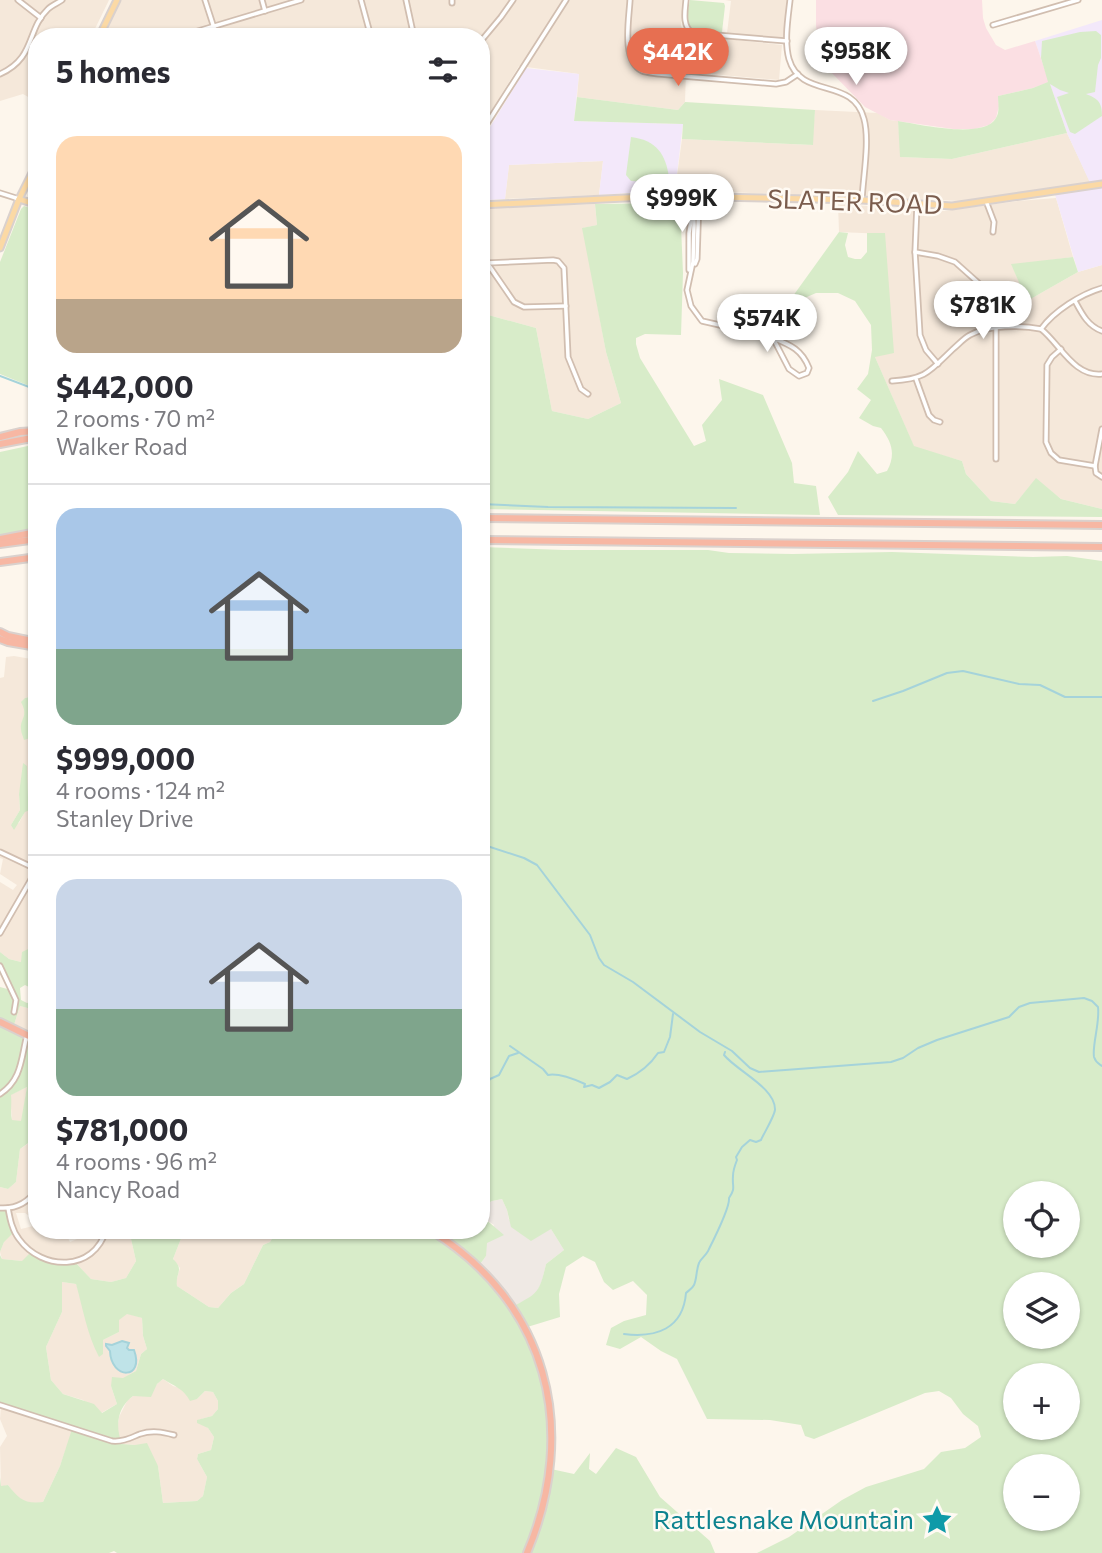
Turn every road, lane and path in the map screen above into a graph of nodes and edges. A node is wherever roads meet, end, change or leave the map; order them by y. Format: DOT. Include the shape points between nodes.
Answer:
graph roads {
  1 [pos="18,0"];
  2 [pos="62,0"];
  3 [pos="116,0"];
  4 [pos="205,0"];
  5 [pos="262,0"];
  6 [pos="301,0"];
  7 [pos="361,0"];
  8 [pos="406,0"];
  9 [pos="513,0"];
  10 [pos="566,0"];
  11 [pos="630,0"];
  12 [pos="686,0"];
  13 [pos="790,0"];
  14 [pos="1078,0"];
  15 [pos="265,11"];
  16 [pos="41,18"];
  17 [pos="993,25"];
  18 [pos="215,27"];
  19 [pos="37,28"];
  20 [pos="103,28"];
  21 [pos="211,28"];
  22 [pos="369,28"];
  23 [pos="412,28"];
  24 [pos="490,30"];
  25 [pos="787,41"];
  26 [pos="28,47"];
  27 [pos="0,74"];
  28 [pos="798,74"];
  29 [pos="490,119"];
  30 [pos="28,181"];
  31 [pos="1102,184"];
  32 [pos="0,192"];
  33 [pos="696,197"];
  34 [pos="19,199"];
  35 [pos="862,200"];
  36 [pos="986,201"];
  37 [pos="28,202"];
  38 [pos="917,204"];
  39 [pos="490,205"];
  40 [pos="993,232"];
  41 [pos="0,248"];
  42 [pos="915,252"];
  43 [pos="490,263"];
  44 [pos="490,268"];
  45 [pos="690,276"];
  46 [pos="1102,288"];
  47 [pos="1075,301"];
  48 [pos="566,306"];
  49 [pos="996,328"];
  50 [pos="1041,329"];
  51 [pos="1102,331"];
  52 [pos="773,338"];
  53 [pos="1060,349"];
  54 [pos="938,364"];
  55 [pos="1102,374"];
  56 [pos="916,379"];
  57 [pos="892,381"];
  58 [pos="588,394"];
  59 [pos="940,422"];
  60 [pos="1102,429"];
  61 [pos="28,432"];
  62 [pos="0,437"];
  63 [pos="28,439"];
  64 [pos="0,444"];
  65 [pos="996,459"];
  66 [pos="1095,466"];
  67 [pos="1102,477"];
  68 [pos="490,518"];
  69 [pos="1102,525"];
  70 [pos="28,534"];
  71 [pos="28,540"];
  72 [pos="490,540"];
  73 [pos="0,542"];
  74 [pos="1102,547"];
  75 [pos="28,559"];
  76 [pos="0,562"];
  77 [pos="0,632"];
  78 [pos="8,636"];
  79 [pos="0,639"];
  80 [pos="28,642"];
  81 [pos="28,643"];
  82 [pos="0,852"];
  83 [pos="28,865"];
  84 [pos="28,885"];
  85 [pos="0,933"];
  86 [pos="0,966"];
  87 [pos="14,1012"];
  88 [pos="0,1022"];
  89 [pos="27,1035"];
  90 [pos="0,1094"];
  91 [pos="28,1200"];
  92 [pos="0,1208"];
  93 [pos="8,1209"];
  94 [pos="103,1239"];
  95 [pos="442,1239"];
  96 [pos="0,1405"];
  97 [pos="174,1435"];
  98 [pos="527,1553"];
  1 -- 16 [label="street"];
  2 -- 16 [label="street"];
  3 -- 20 [label="main road"];
  4 -- 18 [label="street"];
  5 -- 15 [label="street"];
  6 -- 15 [label="street"];
  7 -- 22 [label="street"];
  8 -- 23 [label="street"];
  9 -- 24 [label="street"];
  10 -- 29 [label="street"];
  11 -- 28 [label="street" via="628,49 642,71 776,84"];
  12 -- 25 [label="street" via="684,20 692,33"];
  13 -- 25 [label="street"];
  14 -- 17 [label="street"];
  15 -- 18 [label="street"];
  16 -- 19 [label="street"];
  18 -- 21 [label="street"];
  25 -- 28 [label="street" via="789,59"];
  26 -- 27 [label="street"];
  28 -- 35 [label="street" via="812,85 847,95 864,118"];
  30 -- 34 [label="main road"];
  31 -- 36 [label="main road, SLATER ROAD"];
  32 -- 34 [label="street"];
  33 -- 35 [label="main road, SLATER ROAD"];
  33 -- 39 [label="main road, SLATER ROAD"];
  33 -- 45 [label="street" via="696,259"];
  33 -- 45 [label="street"];
  34 -- 37 [label="main road"];
  34 -- 41 [label="main road"];
  35 -- 38 [label="main road, SLATER ROAD"];
  36 -- 38 [label="main road, SLATER ROAD" via="952,206"];
  36 -- 40 [label="street"];
  38 -- 42 [label="street"];
  42 -- 49 [label="street" via="955,262 983,287 991,300"];
  42 -- 54 [label="street" via="920,335"];
  43 -- 48 [label="street" via="558,261 564,268"];
  44 -- 48 [label="street" via="513,302 524,307"];
  45 -- 52 [label="street" via="691,306 702,321 750,325"];
  46 -- 47 [label="street"];
  47 -- 50 [label="street"];
  47 -- 51 [label="street" via="1093,328"];
  48 -- 58 [label="street" via="568,357 581,389"];
  49 -- 50 [label="street"];
  49 -- 54 [label="street" via="971,334"];
  49 -- 65 [label="street"];
  50 -- 53 [label="street"];
  52 -- 52 [label="street" via="792,372 799,376 807,373 801,353"];
  53 -- 55 [label="street" via="1078,368"];
  53 -- 66 [label="street" via="1047,365 1046,442 1059,460"];
  54 -- 56 [label="street"];
  56 -- 57 [label="street"];
  56 -- 59 [label="street" via="929,415"];
  60 -- 66 [label="street"];
  61 -- 62 [label="highway"];
  63 -- 64 [label="highway"];
  66 -- 67 [label="street"];
  68 -- 69 [label="highway"];
  70 -- 73 [label="highway"];
  71 -- 73 [label="highway"];
  72 -- 74 [label="highway"];
  75 -- 76 [label="highway"];
  77 -- 78 [label="highway"];
  78 -- 79 [label="highway"];
  78 -- 80 [label="highway"];
  79 -- 81 [label="highway"];
  82 -- 83 [label="street"];
  84 -- 85 [label="street"];
  86 -- 87 [label="street" via="16,1000"];
  88 -- 89 [label="highway"];
  89 -- 90 [label="street" via="17,1077"];
  91 -- 93 [label="street"];
  92 -- 93 [label="street"];
  93 -- 94 [label="street" via="14,1232 24,1245 51,1261 82,1258"];
  95 -- 98 [label="highway" via="496,1286 519,1318 547,1391 552,1456 544,1505"];
  96 -- 97 [label="street" via="112,1441 143,1433"];
}
